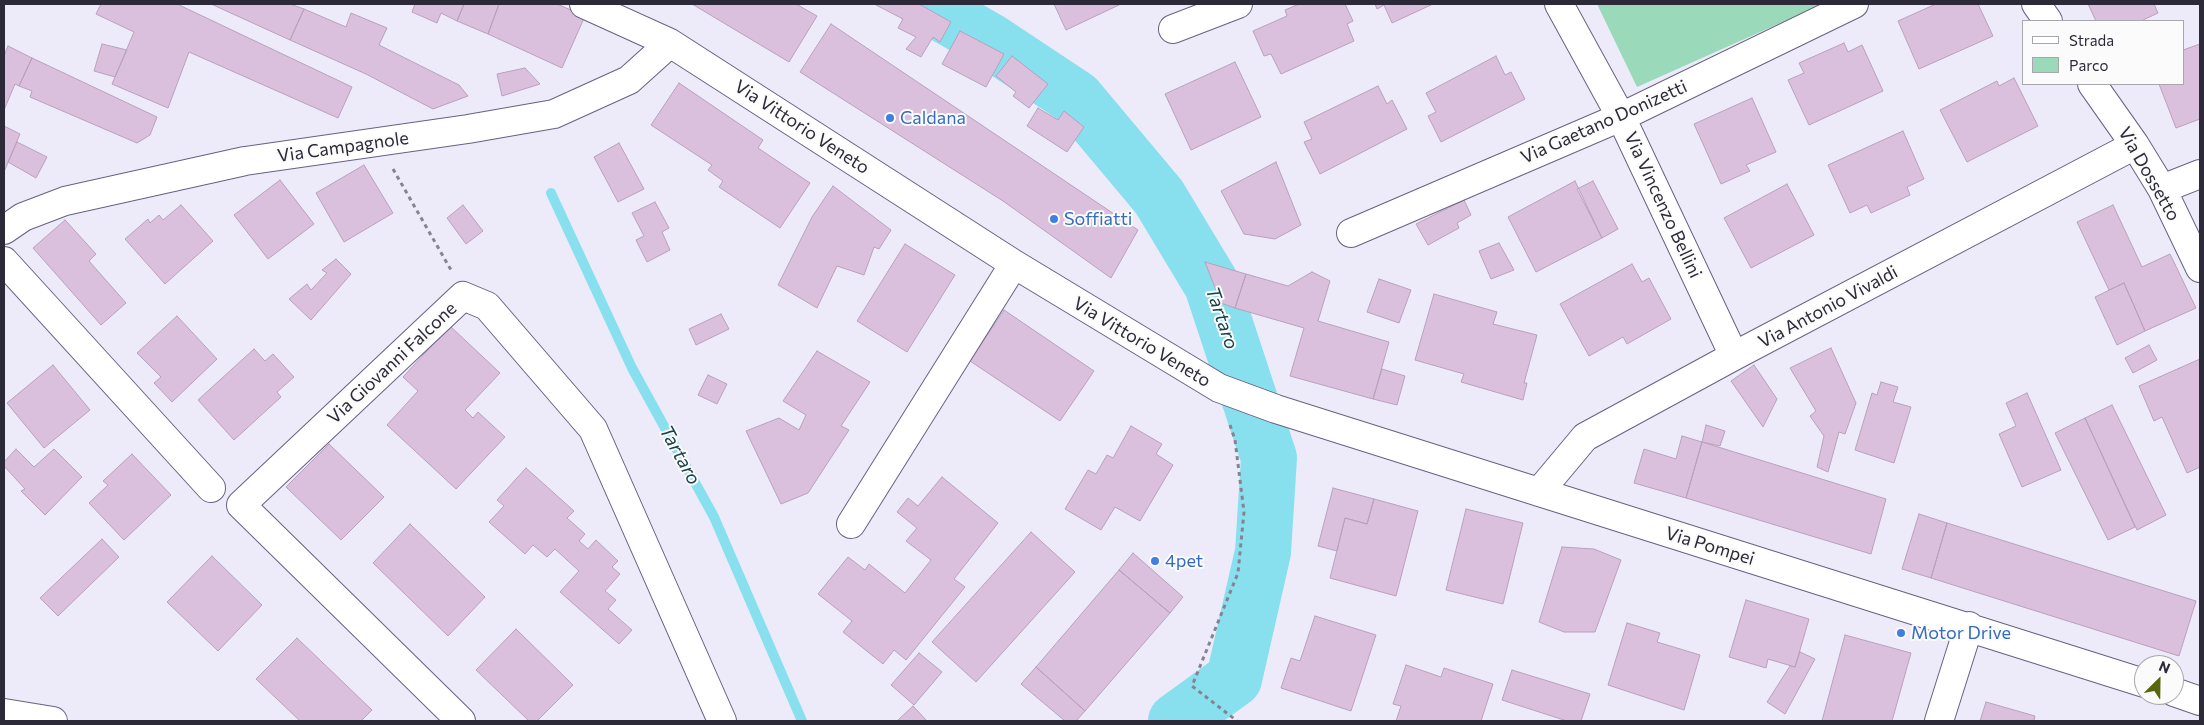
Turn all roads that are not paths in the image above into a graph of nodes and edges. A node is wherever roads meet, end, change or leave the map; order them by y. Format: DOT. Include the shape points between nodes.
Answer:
graph roads {
  1 [pos="584,4"];
  2 [pos="1238,4"];
  3 [pos="1559,4"];
  4 [pos="1854,4"];
  5 [pos="2036,4"];
  6 [pos="2047,20"];
  7 [pos="1172,29"];
  8 [pos="670,43"];
  9 [pos="2093,85"];
  10 [pos="1621,117"];
  11 [pos="2135,145"];
  12 [pos="2200,174"];
  13 [pos="2162,189"];
  14 [pos="4,230"];
  15 [pos="1351,233"];
  16 [pos="4,261"];
  17 [pos="1014,264"];
  18 [pos="2200,268"];
  19 [pos="1734,356"];
  20 [pos="1276,409"];
  21 [pos="211,488"];
  22 [pos="1539,492"];
  23 [pos="851,524"];
  24 [pos="1969,626"];
  25 [pos="2134,680"];
  26 [pos="2184,695"];
  27 [pos="2200,701"];
  28 [pos="4,712"];
  29 [pos="53,721"];
  30 [pos="461,721"];
  31 [pos="722,721"];
  32 [pos="1939,721"];
  1 -- 8 [label="street, Via Vittorio Veneto"];
  2 -- 7 [label="street"];
  3 -- 10 [label="street, Via Vincenzo Bellini"];
  4 -- 10 [label="street, Via Gaetano Donizetti"];
  5 -- 6 [label="street"];
  8 -- 14 [label="street, Via Campagnole" via="629,80 554,114 245,161 65,201 23,217"];
  8 -- 17 [label="street, Via Vittorio Veneto"];
  9 -- 11 [label="street, Via Dossetto"];
  10 -- 15 [label="street, Via Gaetano Donizetti"];
  10 -- 19 [label="street, Via Vincenzo Bellini"];
  11 -- 13 [label="street, Via Dossetto"];
  11 -- 19 [label="street, Via Antonio Vivaldi"];
  12 -- 13 [label="street"];
  13 -- 18 [label="street, Via Dossetto"];
  16 -- 21 [label="street"];
  17 -- 20 [label="street, Via Vittorio Veneto" via="1219,388"];
  17 -- 23 [label="street"];
  19 -- 22 [label="street, Via Antonio Vivaldi" via="1585,437"];
  20 -- 22 [label="street, Via Pompei"];
  22 -- 24 [label="street, Via Pompei"];
  24 -- 25 [label="street, Via Pompei"];
  24 -- 32 [label="street"];
  26 -- 27 [label="street"];
  28 -- 29 [label="street"];
  30 -- 31 [label="street, Via Giovanni Falcone" via="241,505 462,296 487,306 593,429"];
}
